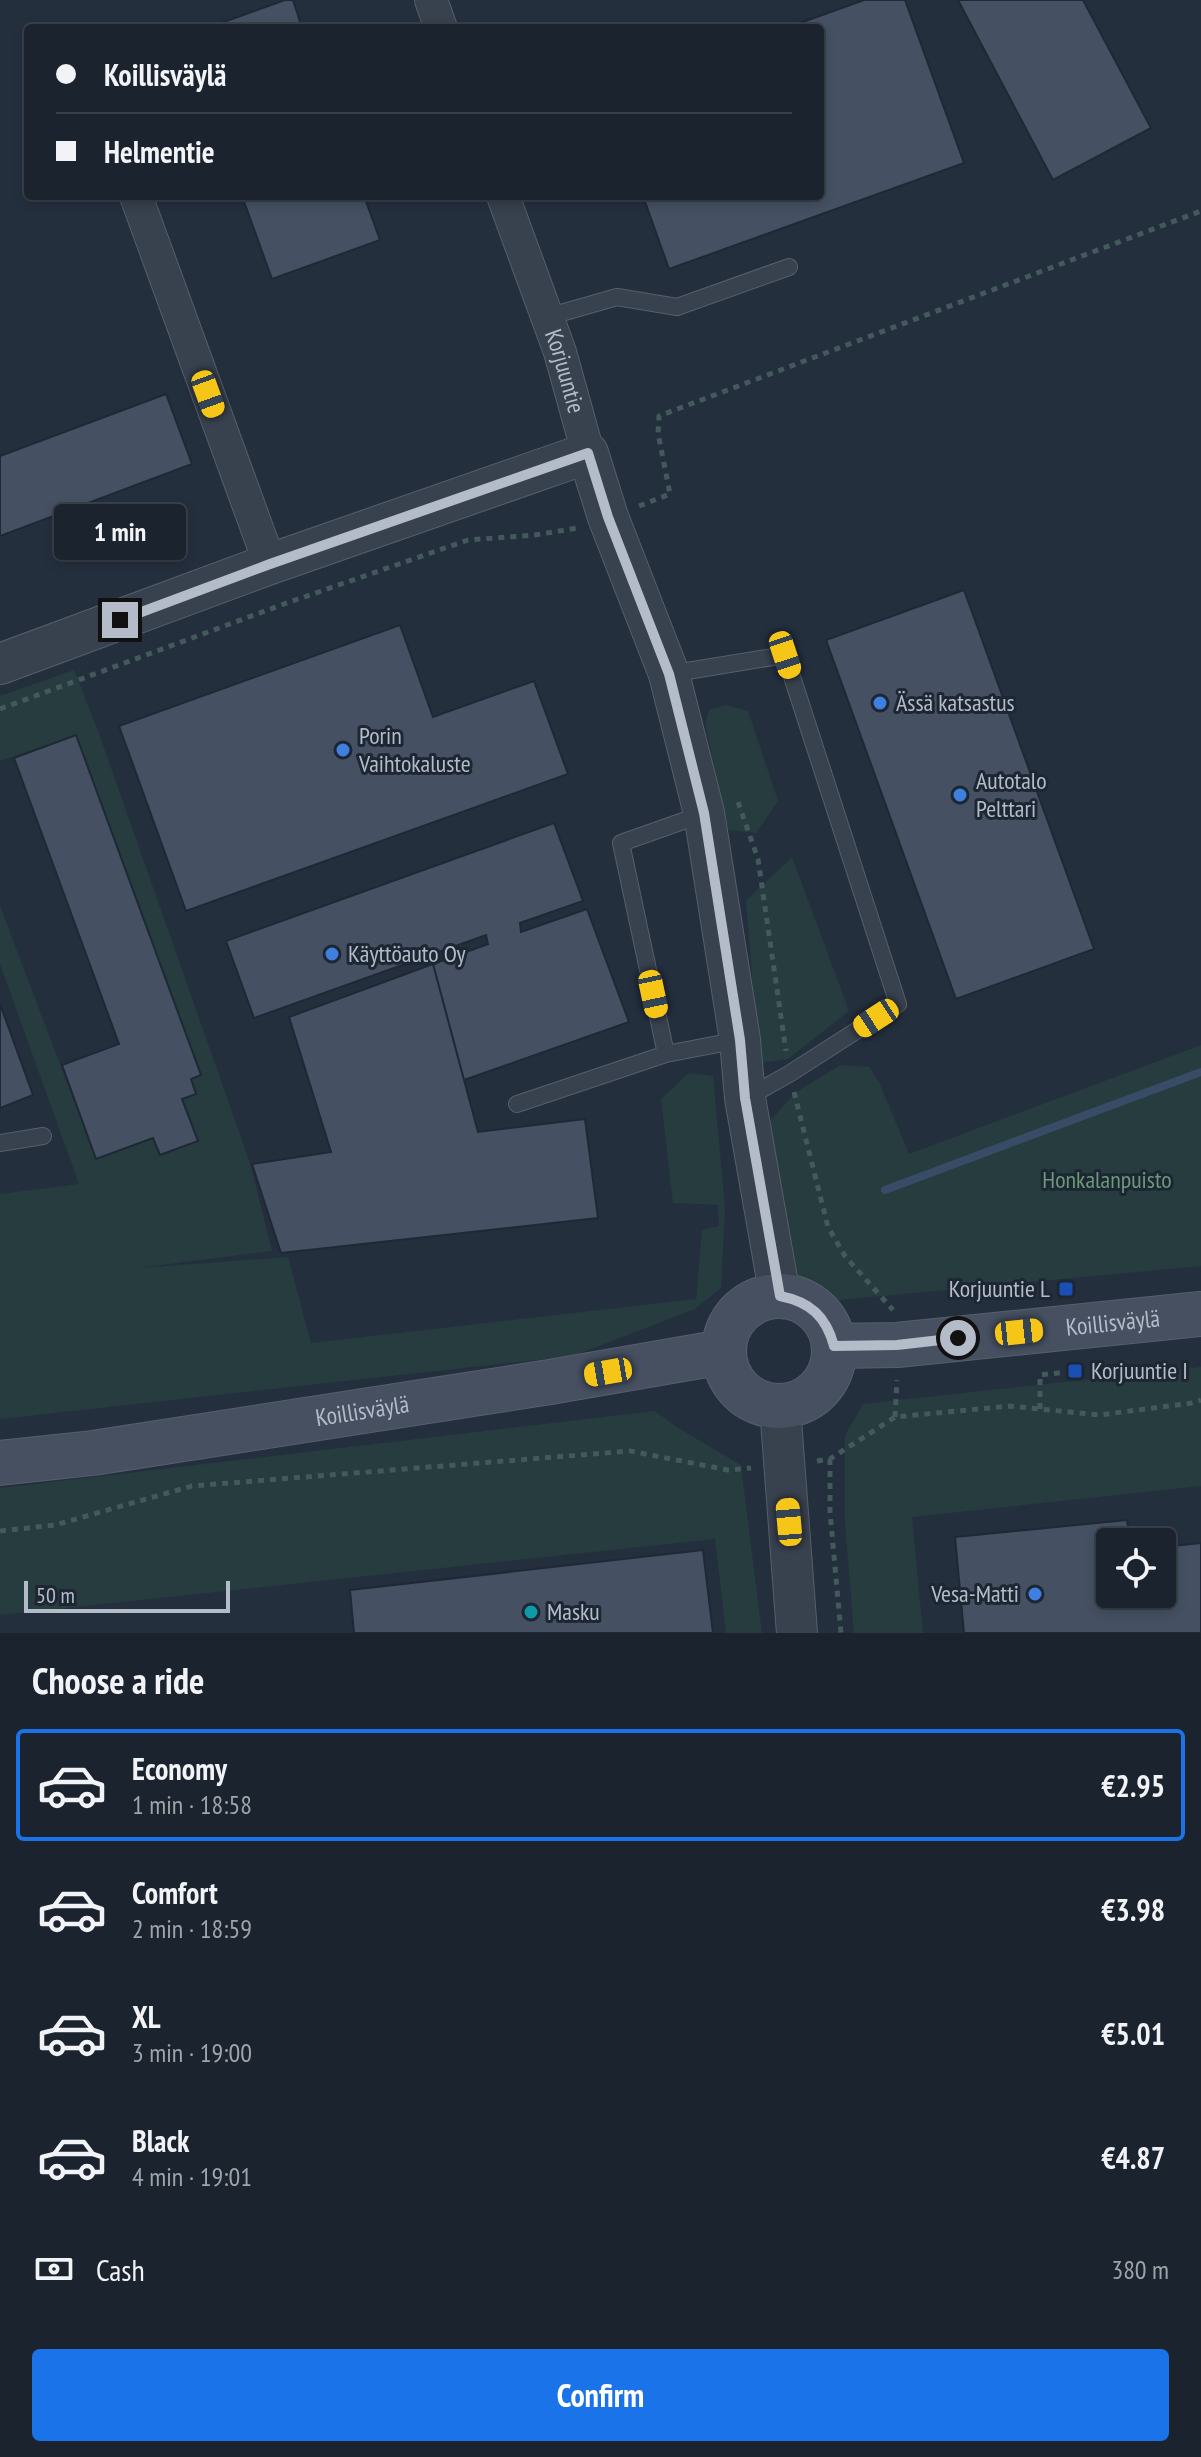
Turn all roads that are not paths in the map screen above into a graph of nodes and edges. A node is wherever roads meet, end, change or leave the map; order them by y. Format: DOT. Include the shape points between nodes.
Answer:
graph roads {
  1 [pos="431,0"];
  2 [pos="440,24"];
  3 [pos="137,200"];
  4 [pos="504,200"];
  5 [pos="789,267"];
  6 [pos="547,317"];
  7 [pos="588,453"];
  8 [pos="270,564"];
  9 [pos="0,664"];
  10 [pos="669,674"];
  11 [pos="721,807"];
  12 [pos="740,1040"];
  13 [pos="666,1054"];
  14 [pos="745,1098"];
  15 [pos="517,1104"];
  16 [pos="43,1136"];
  17 [pos="0,1143"];
  18 [pos="780,1296"];
  19 [pos="1201,1314"];
  20 [pos="834,1346"];
  21 [pos="723,1352"];
  22 [pos="780,1407"];
  23 [pos="0,1463"];
  24 [pos="797,1633"];
  1 -- 2 [label="street"];
  3 -- 8 [label="street"];
  4 -- 6 [label="street, Korjuuntie"];
  5 -- 6 [label="lane" via="677,307 617,297"];
  6 -- 7 [label="street, Korjuuntie"];
  7 -- 8 [label="street"];
  7 -- 10 [label="street, Korjuuntie"];
  8 -- 9 [label="street"];
  10 -- 11 [label="street, Korjuuntie"];
  10 -- 14 [label="lane" via="785,655 898,1004"];
  11 -- 12 [label="street, Korjuuntie"];
  11 -- 13 [label="lane" via="621,843"];
  12 -- 13 [label="lane"];
  12 -- 14 [label="street, Korjuuntie"];
  13 -- 15 [label="lane"];
  14 -- 18 [label="street, Korjuuntie"];
  16 -- 17 [label="lane"];
  18 -- 20 [label="main road" via="810,1306 822,1317"];
  18 -- 21 [label="main road" via="746,1306 726,1334"];
  19 -- 20 [label="main road, Koillisväylä" via="897,1345"];
  20 -- 22 [label="main road" via="833,1364 820,1388 798,1404"];
  21 -- 22 [label="main road" via="734,1385 763,1405"];
  21 -- 23 [label="main road, Koillisväylä"];
  22 -- 24 [label="street"];
}
